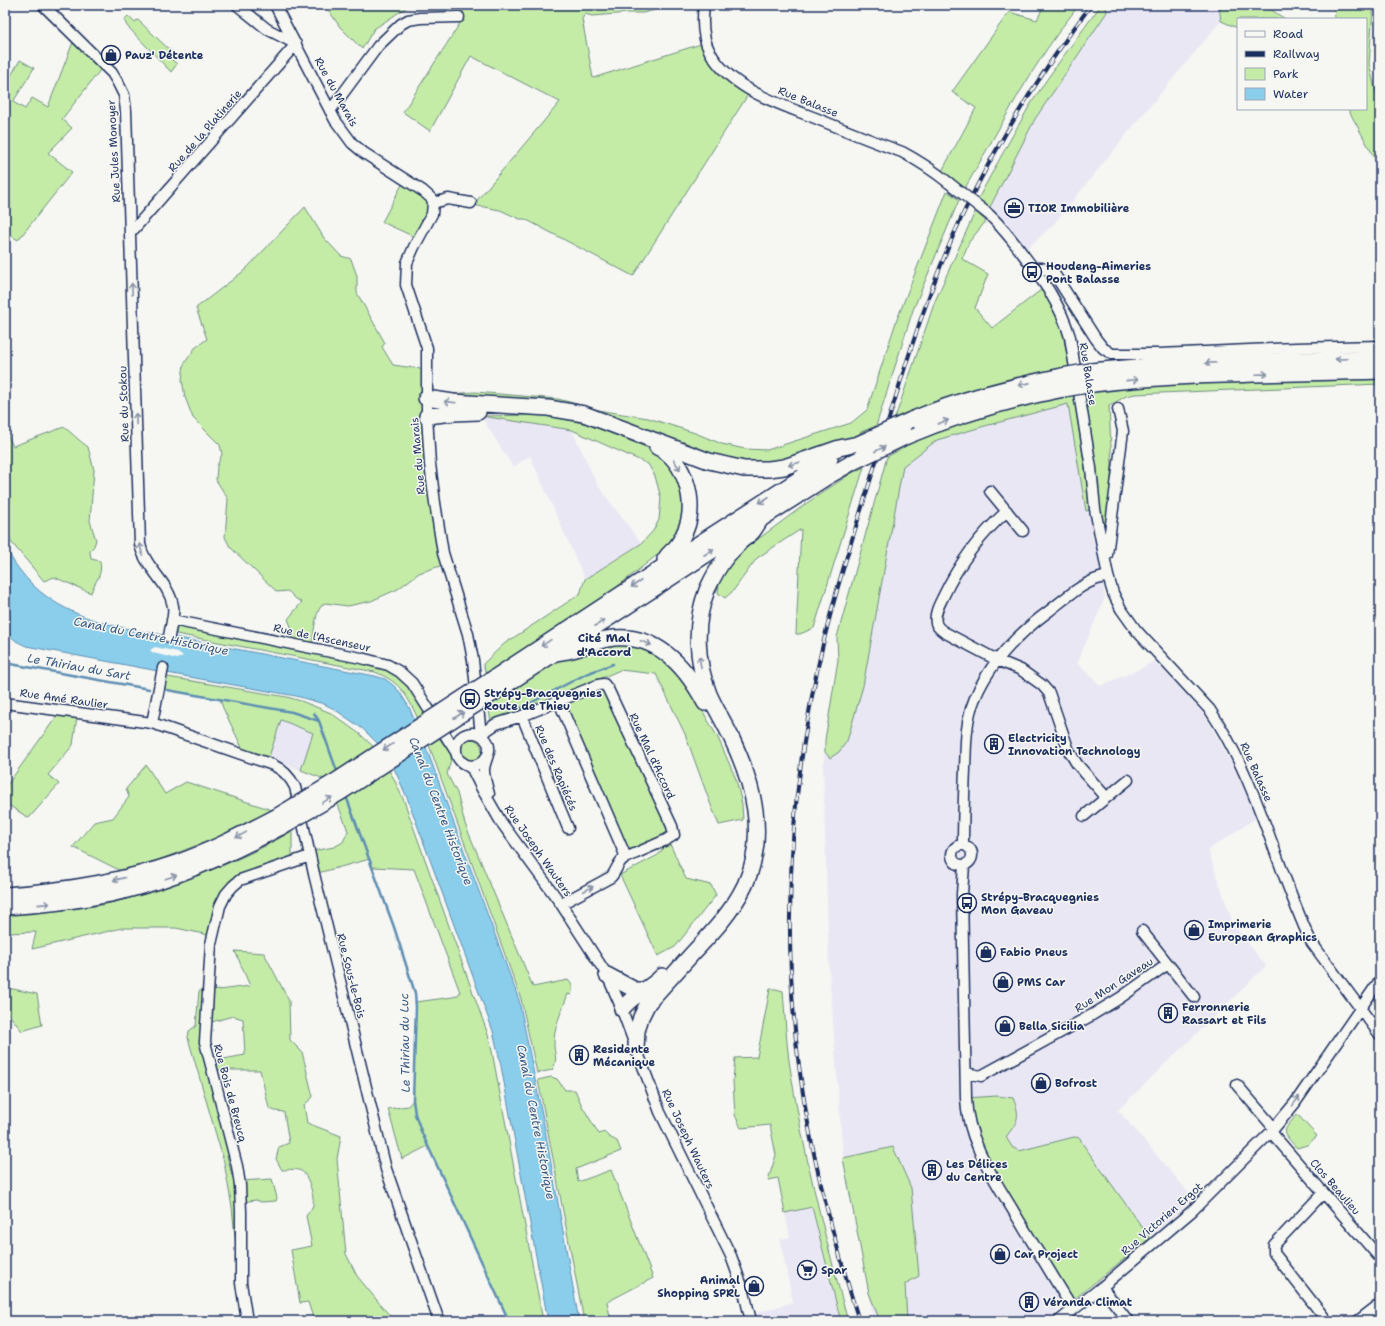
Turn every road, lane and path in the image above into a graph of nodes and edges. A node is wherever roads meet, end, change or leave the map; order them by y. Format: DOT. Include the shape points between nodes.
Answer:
graph roads {
  1 [pos="43,5"];
  2 [pos="47,5"];
  3 [pos="237,5"];
  4 [pos="275,5"];
  5 [pos="704,5"];
  6 [pos="52,14"];
  7 [pos="459,17"];
  8 [pos="296,44"];
  9 [pos="330,111"];
  10 [pos="433,203"];
  11 [pos="470,203"];
  12 [pos="129,225"];
  13 [pos="1034,268"];
  14 [pos="1380,346"];
  15 [pos="1380,358"];
  16 [pos="1380,371"];
  17 [pos="1092,378"];
  18 [pos="1063,382"];
  19 [pos="426,398"];
  20 [pos="1118,409"];
  21 [pos="427,416"];
  22 [pos="858,444"];
  23 [pos="990,491"];
  24 [pos="1007,511"];
  25 [pos="761,518"];
  26 [pos="1023,531"];
  27 [pos="1106,562"];
  28 [pos="658,570"];
  29 [pos="1108,576"];
  30 [pos="172,620"];
  31 [pos="169,637"];
  32 [pos="554,653"];
  33 [pos="997,660"];
  34 [pos="162,672"];
  35 [pos="506,677"];
  36 [pos="559,702"];
  37 [pos="5,703"];
  38 [pos="479,712"];
  39 [pos="522,716"];
  40 [pos="120,719"];
  41 [pos="152,723"];
  42 [pos="439,724"];
  43 [pos="496,724"];
  44 [pos="467,734"];
  45 [pos="482,736"];
  46 [pos="456,752"];
  47 [pos="488,756"];
  48 [pos="462,762"];
  49 [pos="1128,780"];
  50 [pos="1106,797"];
  51 [pos="493,809"];
  52 [pos="1084,816"];
  53 [pos="278,822"];
  54 [pos="568,828"];
  55 [pos="963,845"];
  56 [pos="310,856"];
  57 [pos="626,858"];
  58 [pos="964,865"];
  59 [pos="5,895"];
  60 [pos="561,904"];
  61 [pos="5,907"];
  62 [pos="1142,931"];
  63 [pos="1168,964"];
  64 [pos="607,975"];
  65 [pos="1380,980"];
  66 [pos="646,997"];
  67 [pos="1194,997"];
  68 [pos="622,1009"];
  69 [pos="1360,1009"];
  70 [pos="1380,1035"];
  71 [pos="636,1048"];
  72 [pos="966,1073"];
  73 [pos="1238,1085"];
  74 [pos="1272,1130"];
  75 [pos="1324,1193"];
  76 [pos="1380,1258"];
  77 [pos="1102,1287"];
  78 [pos="1380,1304"];
  79 [pos="1073,1309"];
  80 [pos="246,1321"];
  81 [pos="439,1321"];
  82 [pos="751,1321"];
  83 [pos="1059,1321"];
  84 [pos="1128,1321"];
  85 [pos="1327,1321"];
  86 [pos="1358,1321"];
  1 -- 6 [label="street, Rue Jules Monoyer"];
  2 -- 6 [label="street, Rue Jules Monoyer"];
  3 -- 8 [label="street" via="267,29"];
  4 -- 8 [label="street, Rue du Marais"];
  5 -- 13 [label="street, Rue Balasse, bridge" via="703,28 706,44 718,64 737,82 768,99 917,160 987,214 1005,231"];
  6 -- 12 [label="street, Rue Jules Monoyer" via="104,64 124,96 128,137"];
  7 -- 9 [label="street" via="420,18 401,24 378,46"];
  8 -- 9 [label="street, Rue du Marais"];
  8 -- 12 [label="street, Rue de la Platinerie" via="134,229"];
  9 -- 10 [label="street, Rue du Marais" via="352,143 423,191 432,198"];
  10 -- 11 [label="street" via="448,199"];
  10 -- 19 [label="street, Rue du Marais" via="432,214 414,247 406,273 406,285 428,348"];
  30 -- 12 [label="street, Rue du Stokou, one-way" via="174,607 171,599 143,556 140,544"];
  13 -- 14 [label="street" via="1053,272 1096,339 1112,354"];
  13 -- 27 [label="street, Rue Balasse" via="1059,307 1070,337 1095,509"];
  15 -- 17 [label="highway, one-way" via="1134,366"];
  17 -- 16 [label="highway, one-way" via="1136,379"];
  17 -- 18 [label="highway, bridge"];
  18 -- 22 [label="highway, one-way, bridge" via="1017,385 974,397 911,420"];
  25 -- 18 [label="highway, one-way, bridge" via="853,462 907,436 978,409"];
  19 -- 21 [label="street, Rue du Marais"];
  22 -- 19 [label="highway, one-way" via="784,467 744,469 709,461 584,414 548,408"];
  20 -- 27 [label="street, Rue Balasse" via="1123,431"];
  21 -- 28 [label="highway, one-way" via="495,412 547,414 601,426 659,448 673,458 680,468 690,506 687,528"];
  21 -- 38 [label="street, Rue du Marais" via="430,464 441,540 471,651"];
  22 -- 28 [label="highway, one-way" via="822,463"];
  23 -- 24 [label="street"];
  24 -- 26 [label="street"];
  24 -- 33 [label="street" via="967,553 952,578 936,616 936,623 944,632"];
  32 -- 25 [label="highway, one-way"];
  66 -- 25 [label="highway, one-way" via="714,931 726,916 745,884 754,855 757,822 751,787 732,738 704,679 699,657 698,632 707,591 715,574"];
  27 -- 29 [label="street, Rue Balasse"];
  28 -- 35 [label="highway, one-way"];
  29 -- 33 [label="street" via="1088,583 1042,616"];
  29 -- 69 [label="street, Rue Balasse" via="1120,609 1136,630 1210,710 1220,725 1256,798 1307,934"];
  30 -- 31 [label="street"];
  30 -- 42 [label="street, Rue de l'Ascenseur" via="388,665 412,683"];
  32 -- 35 [label="highway"];
  32 -- 66 [label="highway, one-way" via="608,639 624,638 641,641 668,655 689,675 697,687 725,741 745,789 750,837 744,866 734,889 709,927"];
  33 -- 50 [label="street" via="1021,670 1049,693 1069,751"];
  33 -- 55 [label="street" via="977,695 968,722"];
  34 -- 41 [label="street"];
  35 -- 53 [label="highway, bridge" via="341,792"];
  36 -- 39 [label="street, Rue Mal d'Accord"];
  36 -- 57 [label="street"];
  36 -- 57 [label="street, Rue Mal d'Accord" via="604,684 672,826 674,835"];
  37 -- 40 [label="street, Rue Amé Raulier"];
  38 -- 43 [label="street" via="486,724"];
  38 -- 44 [label="street, Rue du Marais" via="475,728"];
  38 -- 45 [label="street, Rue du Marais"];
  39 -- 43 [label="street, Rue Mal d'Accord"];
  39 -- 54 [label="street, Rue des Rapiécés"];
  40 -- 41 [label="street, Rue Sous-le-Bois"];
  41 -- 56 [label="street, Rue Sous-le-Bois" via="273,766 285,773 295,787"];
  42 -- 44 [label="street, Rue de l'Ascenseur" via="461,736"];
  42 -- 46 [label="street, Rue de l'Ascenseur"];
  43 -- 45 [label="street"];
  44 -- 45 [label="street" via="476,733"];
  44 -- 46 [label="street" via="458,742"];
  45 -- 47 [label="street" via="489,747"];
  46 -- 48 [label="street"];
  47 -- 48 [label="street" via="476,765 471,766"];
  47 -- 51 [label="street, Rue Joseph Wauters" via="484,769"];
  48 -- 51 [label="street, Rue Joseph Wauters" via="472,769"];
  49 -- 50 [label="street"];
  50 -- 52 [label="street"];
  51 -- 60 [label="street, Rue Joseph Wauters"];
  53 -- 59 [label="highway, one-way" via="176,863 141,874 74,888"];
  61 -- 53 [label="highway, one-way" via="75,901 144,886 211,862"];
  55 -- 58 [label="street" via="972,853 970,863"];
  55 -- 58 [label="street" via="956,847 952,856 957,864"];
  56 -- 80 [label="street, Rue Bois de Breucq" via="240,880 232,886 220,906 211,944 205,1042 240,1185 241,1283"];
  56 -- 81 [label="street, Rue Sous-le-Bois" via="386,1168"];
  60 -- 57 [label="street, Rue Mal d'Accord, one-way" via="611,877 620,861"];
  58 -- 72 [label="street" via="962,894"];
  60 -- 64 [label="street, Rue Joseph Wauters"];
  62 -- 63 [label="street"];
  63 -- 67 [label="street"];
  63 -- 72 [label="street, Rue Mon Gaveau" via="1092,1015 981,1076"];
  64 -- 66 [label="highway"];
  64 -- 68 [label="street, Rue Joseph Wauters"];
  65 -- 69 [label="street, Rue Victorien Ergot"];
  66 -- 68 [label="highway" via="627,1002"];
  66 -- 71 [label="highway" via="637,1031"];
  68 -- 71 [label="street, Rue Joseph Wauters"];
  69 -- 70 [label="street, Rue Balasse"];
  74 -- 69 [label="street, Rue Victorien Ergot, one-way" via="1295,1104"];
  71 -- 82 [label="street, Rue Joseph Wauters" via="660,1112 731,1256"];
  72 -- 79 [label="street" via="966,1106 970,1127 978,1147"];
  73 -- 74 [label="street"];
  74 -- 75 [label="street, Clos Beaulieu"];
  74 -- 77 [label="street, Rue Victorien Ergot" via="1192,1211"];
  75 -- 76 [label="street, Clos Beaulieu"];
  75 -- 85 [label="street" via="1273,1249"];
  77 -- 79 [label="street, Rue Victorien Ergot"];
  77 -- 84 [label="street"];
  78 -- 86 [label="street"];
  79 -- 83 [label="street, Rue Victorien Ergot"];
}
